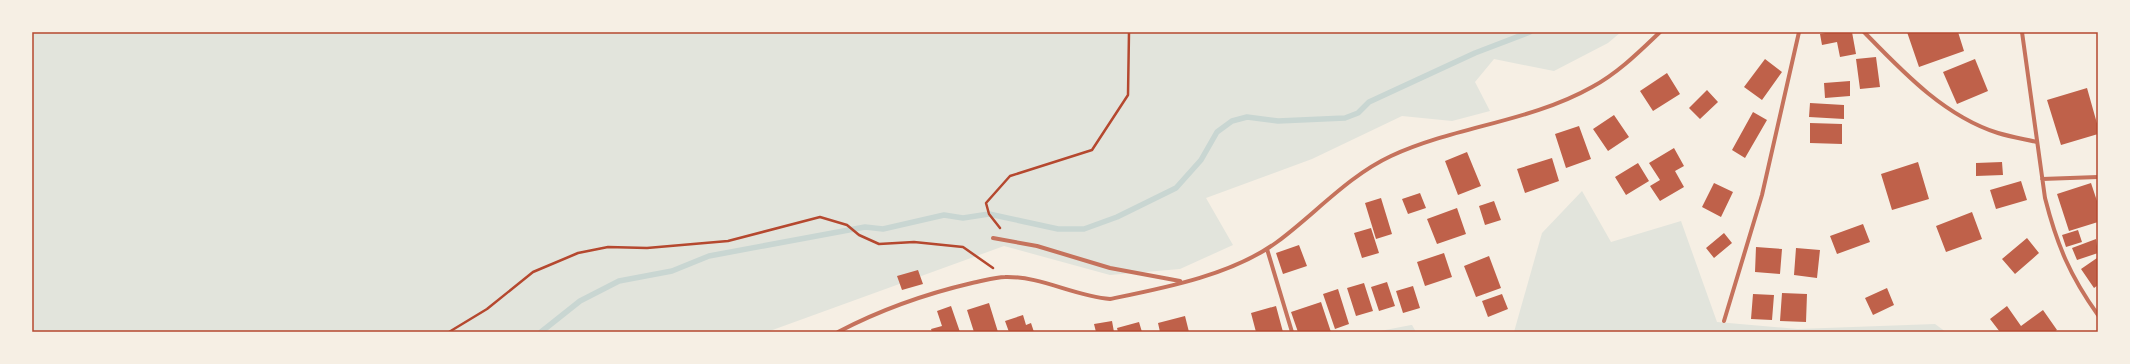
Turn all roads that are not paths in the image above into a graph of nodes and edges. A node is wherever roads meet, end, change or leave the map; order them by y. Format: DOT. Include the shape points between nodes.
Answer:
graph roads {
  1 [pos="1660,32"];
  2 [pos="1799,32"];
  3 [pos="1864,32"];
  4 [pos="2022,32"];
  5 [pos="2037,142"];
  6 [pos="2098,177"];
  7 [pos="2042,179"];
  8 [pos="992,238"];
  9 [pos="1267,248"];
  10 [pos="1183,282"];
  11 [pos="2098,315"];
  12 [pos="1724,321"];
  13 [pos="838,332"];
  14 [pos="1292,332"];
  1 -- 9 [label="street" via="1612,74 1560,103 1437,139 1369,167 1300,225"];
  2 -- 12 [label="street" via="1762,195"];
  3 -- 5 [label="street" via="1929,94 1959,115 1997,133"];
  4 -- 5 [label="street"];
  5 -- 7 [label="street"];
  6 -- 7 [label="street"];
  7 -- 11 [label="street" via="2049,215 2060,250 2074,279"];
  8 -- 10 [label="street" via="1074,256 1110,268"];
  9 -- 10 [label="street" via="1228,270"];
  9 -- 14 [label="street"];
  10 -- 13 [label="street" via="1110,299 1093,298 1047,284 1005,277 955,287 916,299"];
}
